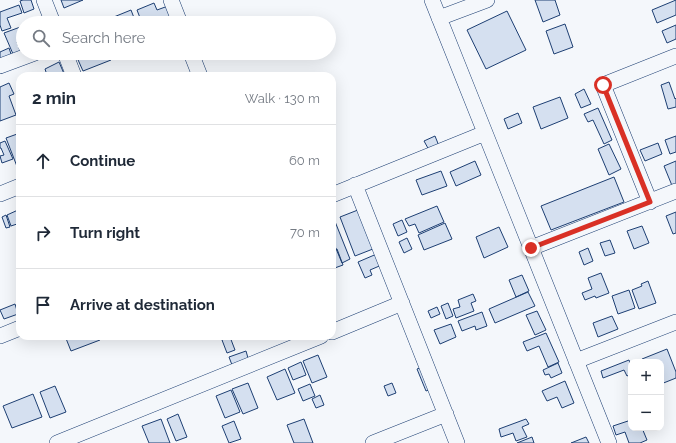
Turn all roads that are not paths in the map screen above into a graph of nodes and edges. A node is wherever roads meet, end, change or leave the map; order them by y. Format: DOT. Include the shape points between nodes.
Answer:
graph roads {
  1 [pos="44,0"];
  2 [pos="172,0"];
  3 [pos="432,0"];
  4 [pos="487,0"];
  5 [pos="50,16"];
  6 [pos="178,16"];
  7 [pos="439,18"];
  8 [pos="676,56"];
  9 [pos="16,60"];
  10 [pos="68,60"];
  11 [pos="194,60"];
  12 [pos="0,66"];
  13 [pos="72,72"];
  14 [pos="198,72"];
  15 [pos="485,133"];
  16 [pos="355,185"];
  17 [pos="16,188"];
  18 [pos="676,192"];
  19 [pos="0,194"];
  20 [pos="336,194"];
  21 [pos="650,202"];
  22 [pos="531,248"];
  23 [pos="402,303"];
  24 [pos="676,322"];
  25 [pos="16,330"];
  26 [pos="336,330"];
  27 [pos="0,336"];
  28 [pos="311,340"];
  29 [pos="576,361"];
  30 [pos="446,414"];
  31 [pos="56,443"];
  32 [pos="373,443"];
  33 [pos="457,443"];
  34 [pos="609,443"];
  1 -- 5 [label="street"];
  2 -- 6 [label="street"];
  3 -- 7 [label="street"];
  4 -- 7 [label="street"];
  7 -- 15 [label="street"];
  8 -- 21 [label="street" via="603,85"];
  9 -- 12 [label="street"];
  10 -- 13 [label="street"];
  11 -- 14 [label="street"];
  15 -- 16 [label="street"];
  15 -- 22 [label="street"];
  16 -- 20 [label="street"];
  16 -- 23 [label="street"];
  17 -- 19 [label="street"];
  18 -- 21 [label="street"];
  21 -- 22 [label="street"];
  22 -- 29 [label="street"];
  23 -- 26 [label="street"];
  23 -- 30 [label="street"];
  24 -- 29 [label="street"];
  25 -- 27 [label="street"];
  28 -- 31 [label="street"];
  29 -- 34 [label="street"];
  30 -- 32 [label="street"];
  30 -- 33 [label="street"];
}
